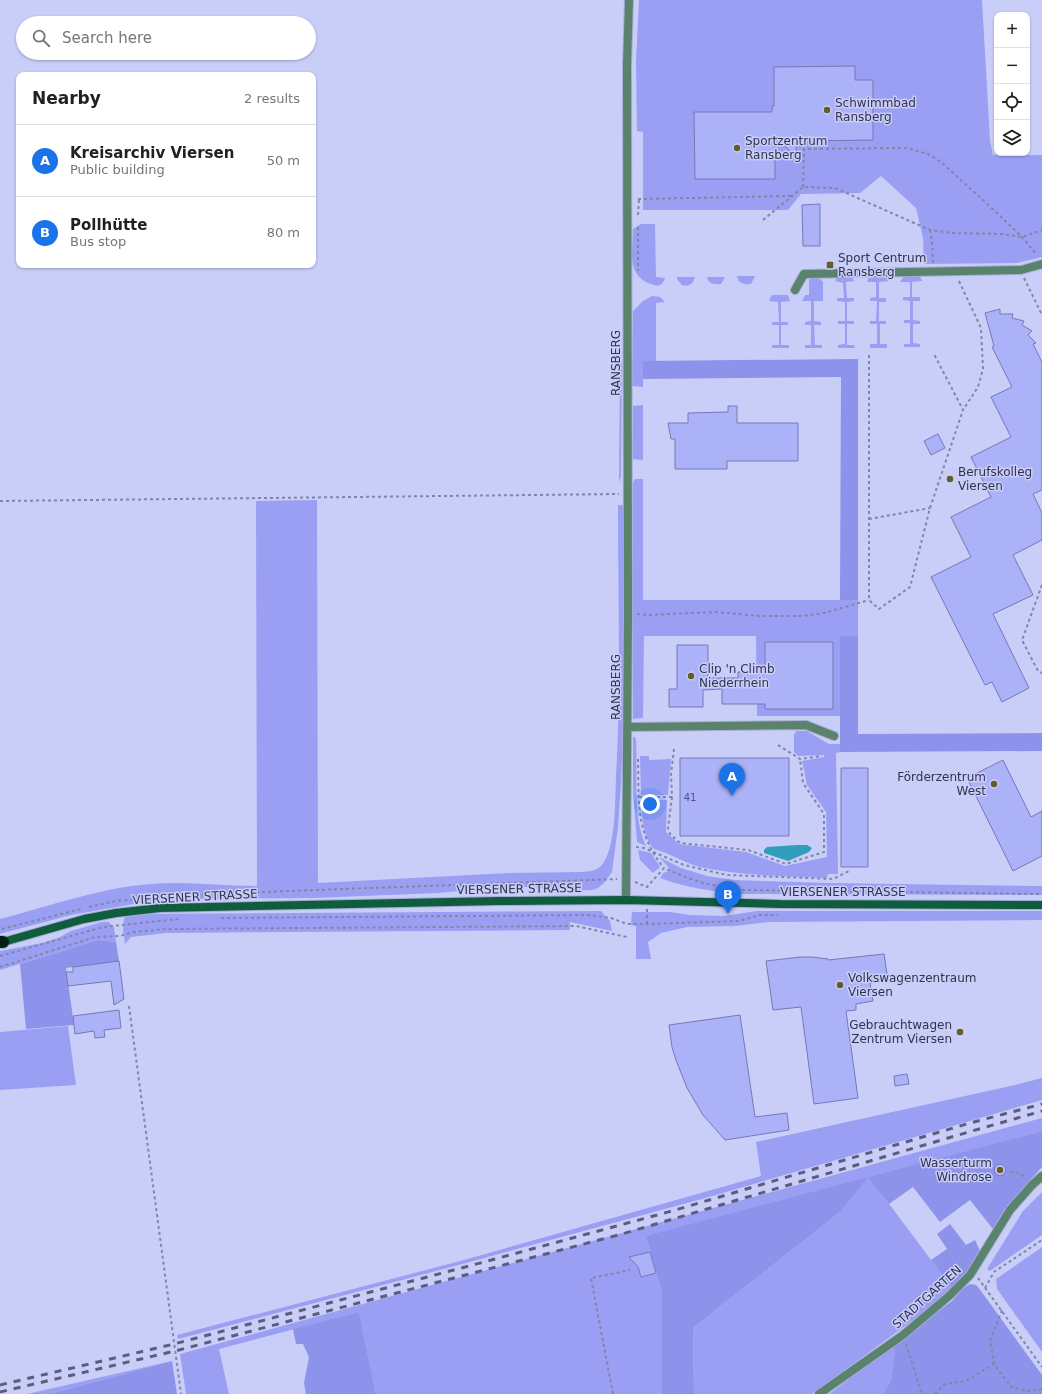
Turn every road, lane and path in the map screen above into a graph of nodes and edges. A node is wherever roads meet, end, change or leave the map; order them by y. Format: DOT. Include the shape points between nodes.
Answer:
graph roads {
  1 [pos="629,0"];
  2 [pos="803,187"];
  3 [pos="792,196"];
  4 [pos="639,199"];
  5 [pos="628,200"];
  6 [pos="763,220"];
  7 [pos="930,230"];
  8 [pos="1042,230"];
  9 [pos="1022,237"];
  10 [pos="1042,260"];
  11 [pos="1042,264"];
  12 [pos="1021,270"];
  13 [pos="934,271"];
  14 [pos="955,271"];
  15 [pos="638,278"];
  16 [pos="795,290"];
  17 [pos="1042,315"];
  18 [pos="934,354"];
  19 [pos="869,355"];
  20 [pos="963,410"];
  21 [pos="628,494"];
  22 [pos="0,500"];
  23 [pos="930,508"];
  24 [pos="869,519"];
  25 [pos="1042,585"];
  26 [pos="869,600"];
  27 [pos="628,613"];
  28 [pos="1042,673"];
  29 [pos="628,726"];
  30 [pos="834,736"];
  31 [pos="778,745"];
  32 [pos="674,749"];
  33 [pos="638,756"];
  34 [pos="822,756"];
  35 [pos="800,759"];
  36 [pos="639,797"];
  37 [pos="672,797"];
  38 [pos="627,845"];
  39 [pos="652,852"];
  40 [pos="664,868"];
  41 [pos="850,870"];
  42 [pos="626,900"];
  43 [pos="1042,905"];
  44 [pos="780,915"];
  45 [pos="179,918"];
  46 [pos="217,918"];
  47 [pos="626,937"];
  48 [pos="1,942"];
  49 [pos="0,956"];
  50 [pos="0,967"];
  51 [pos="128,1006"];
  52 [pos="1042,1176"];
  53 [pos="1042,1240"];
  54 [pos="630,1270"];
  55 [pos="980,1278"];
  56 [pos="985,1288"];
  57 [pos="1002,1310"];
  58 [pos="903,1335"];
  59 [pos="994,1364"];
  60 [pos="1042,1367"];
  61 [pos="1042,1389"];
  62 [pos="181,1394"];
  63 [pos="613,1394"];
  64 [pos="819,1394"];
  65 [pos="922,1394"];
  66 [pos="934,1394"];
  1 -- 5 [label="street, RANSBERG"];
  2 -- 3 [label="path"];
  2 -- 7 [label="path" via="835,188"];
  2 -- 9 [label="path" via="804,149 908,148 928,154 941,162"];
  3 -- 4 [label="path"];
  3 -- 6 [label="path"];
  4 -- 5 [label="path"];
  4 -- 15 [label="path"];
  5 -- 21 [label="street, RANSBERG"];
  7 -- 9 [label="path"];
  7 -- 13 [label="path"];
  8 -- 9 [label="path"];
  9 -- 10 [label="path"];
  11 -- 12 [label="street"];
  12 -- 14 [label="street"];
  12 -- 17 [label="path"];
  13 -- 14 [label="street"];
  13 -- 16 [label="street" via="804,274"];
  14 -- 20 [label="path" via="981,328 983,369 978,388"];
  18 -- 20 [label="path"];
  19 -- 24 [label="path"];
  20 -- 23 [label="path"];
  21 -- 22 [label="path"];
  21 -- 27 [label="street, RANSBERG"];
  23 -- 24 [label="path"];
  23 -- 26 [label="path" via="910,587 879,610"];
  24 -- 26 [label="path"];
  25 -- 28 [label="path" via="1022,640 1038,671"];
  26 -- 27 [label="path" via="824,614 798,616 715,612 646,615"];
  27 -- 29 [label="street, RANSBERG"];
  29 -- 30 [label="street, RANSBERG" via="806,725"];
  29 -- 38 [label="street, RANSBERG"];
  31 -- 35 [label="path"];
  32 -- 37 [label="path"];
  33 -- 36 [label="path"];
  34 -- 35 [label="path"];
  35 -- 37 [label="path" via="803,782 824,814 824,852 786,864 748,850 680,843 670,834 668,828"];
  36 -- 37 [label="path"];
  36 -- 39 [label="path" via="642,825"];
  38 -- 39 [label="path"];
  38 -- 42 [label="street, RANSBERG"];
  39 -- 40 [label="path"];
  39 -- 41 [label="path" via="684,865 727,875 833,879"];
  42 -- 43 [label="main road, VIERSENER STRASSE" via="780,904"];
  42 -- 48 [label="main road, VIERSENER STRASSE" via="160,908 84,919"];
  44 -- 46 [label="path" via="760,915 739,921 647,924 627,924 611,918 588,915"];
  45 -- 49 [label="path" via="103,927"];
  47 -- 50 [label="path" via="576,926 166,929 95,937"];
  51 -- 62 [label="path"];
  52 -- 58 [label="street, STADTGARTEN" via="1010,1210 970,1275"];
  53 -- 56 [label="path" via="994,1272"];
  54 -- 63 [label="path" via="591,1278"];
  55 -- 56 [label="path"];
  56 -- 57 [label="path"];
  57 -- 59 [label="path" via="990,1341"];
  57 -- 60 [label="path"];
  58 -- 64 [label="street, STADTGARTEN"];
  58 -- 65 [label="path"];
  59 -- 61 [label="path" via="1012,1387 1028,1391"];
  59 -- 66 [label="path" via="966,1381 945,1384"];
}
